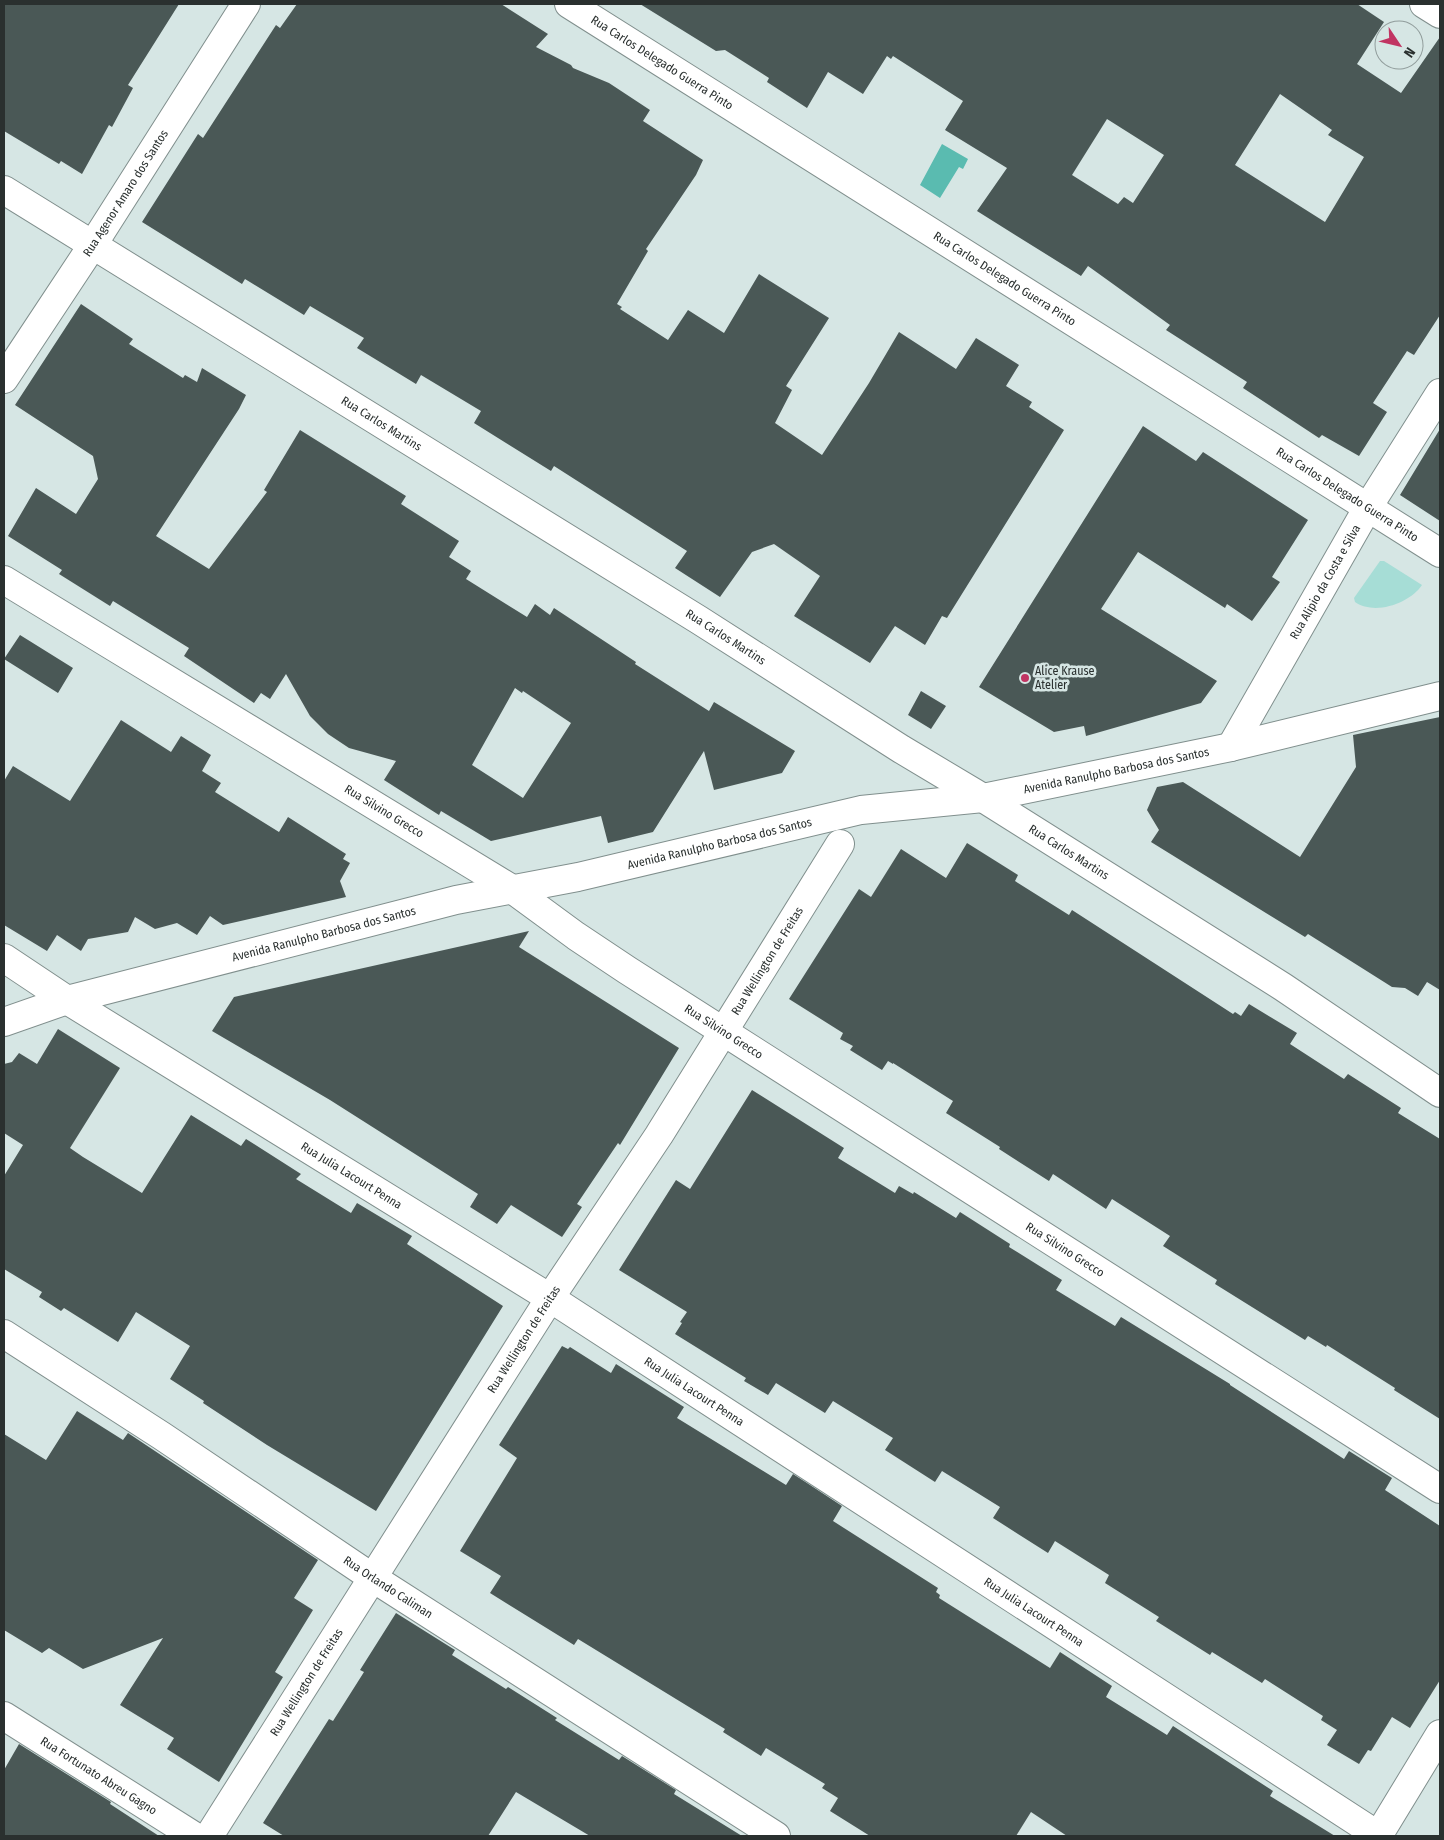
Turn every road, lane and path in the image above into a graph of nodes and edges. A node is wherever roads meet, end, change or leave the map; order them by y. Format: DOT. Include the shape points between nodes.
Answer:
graph roads {
  1 [pos="246,4"];
  2 [pos="569,4"];
  3 [pos="1424,4"];
  4 [pos="1440,14"];
  5 [pos="4,190"];
  6 [pos="92,246"];
  7 [pos="4,379"];
  8 [pos="1440,394"];
  9 [pos="1368,507"];
  10 [pos="1440,553"];
  11 [pos="4,580"];
  12 [pos="1440,696"];
  13 [pos="1231,747"];
  14 [pos="983,798"];
  15 [pos="840,844"];
  16 [pos="512,889"];
  17 [pos="4,958"];
  18 [pos="67,1000"];
  19 [pos="4,1022"];
  20 [pos="723,1031"];
  21 [pos="1440,1093"];
  22 [pos="550,1298"];
  23 [pos="4,1334"];
  24 [pos="1440,1489"];
  25 [pos="373,1578"];
  26 [pos="4,1716"];
  27 [pos="1440,1734"];
  28 [pos="194,1836"];
  29 [pos="209,1836"];
  30 [pos="776,1836"];
  31 [pos="1378,1836"];
  1 -- 6 [label="street, Rua Agenor Amaro dos Santos"];
  2 -- 9 [label="street, Rua Carlos Delegado Guerra Pinto"];
  3 -- 4 [label="street"];
  5 -- 6 [label="street, Rua Carlos Martins"];
  6 -- 7 [label="street, Rua Agenor Amaro dos Santos"];
  6 -- 14 [label="street, Rua Carlos Martins"];
  8 -- 9 [label="street, Rua Alipio da Costa e Silva"];
  9 -- 10 [label="street, Rua Carlos Delegado Guerra Pinto"];
  9 -- 13 [label="street, Rua Alipio da Costa e Silva"];
  11 -- 16 [label="street, Rua Silvino Grecco"];
  12 -- 13 [label="street, Avenida Ranulpho Barbosa dos Santos"];
  13 -- 14 [label="street, Avenida Ranulpho Barbosa dos Santos"];
  14 -- 16 [label="street, Avenida Ranulpho Barbosa dos Santos" via="861,810 578,877"];
  14 -- 21 [label="street, Rua Carlos Martins" via="1283,987"];
  15 -- 20 [label="street, Rua Wellington de Freitas"];
  16 -- 18 [label="street, Avenida Ranulpho Barbosa dos Santos" via="456,900"];
  16 -- 20 [label="street, Rua Silvino Grecco" via="583,941"];
  17 -- 18 [label="street, Rua Julia Lacourt Penna"];
  18 -- 19 [label="street, Avenida Ranulpho Barbosa dos Santos"];
  18 -- 22 [label="street, Rua Julia Lacourt Penna"];
  20 -- 22 [label="street, Rua Wellington de Freitas"];
  20 -- 24 [label="street, Rua Silvino Grecco"];
  22 -- 25 [label="street, Rua Wellington de Freitas"];
  22 -- 31 [label="street, Rua Julia Lacourt Penna"];
  23 -- 25 [label="street, Rua Orlando Caliman"];
  25 -- 29 [label="street, Rua Wellington de Freitas"];
  25 -- 30 [label="street, Rua Orlando Caliman"];
  26 -- 28 [label="street, Rua Fortunato Abreu Gagno"];
  27 -- 31 [label="street"];
}
